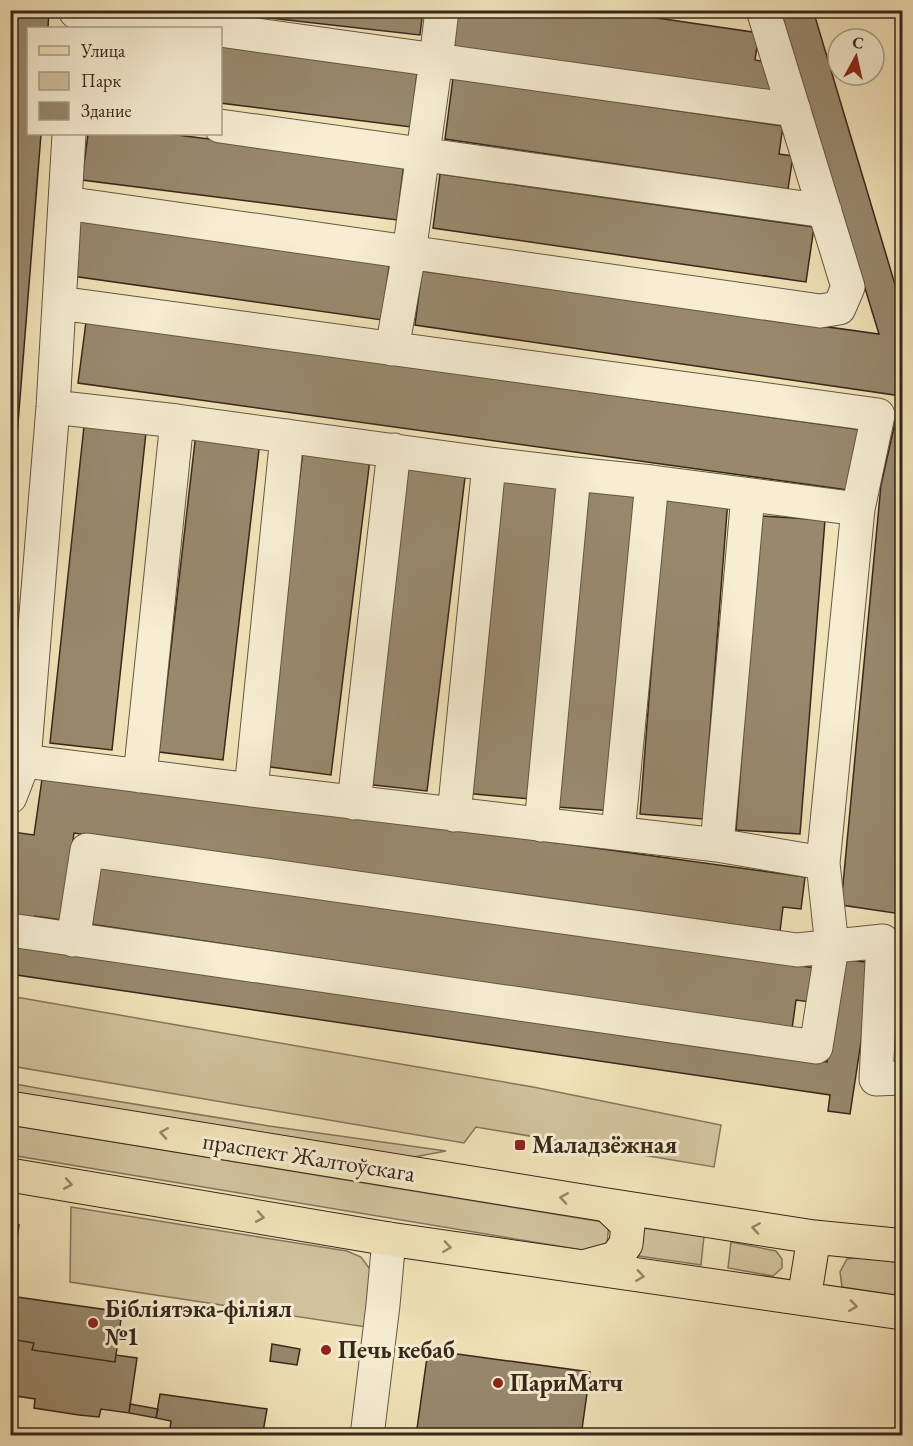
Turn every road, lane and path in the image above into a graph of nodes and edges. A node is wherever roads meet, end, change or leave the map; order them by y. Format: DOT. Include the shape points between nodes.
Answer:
graph roads {
  1 [pos="442,10"];
  2 [pos="758,11"];
  3 [pos="76,17"];
  4 [pos="224,25"];
  5 [pos="436,60"];
  6 [pos="794,110"];
  7 [pos="222,126"];
  8 [pos="69,135"];
  9 [pos="423,155"];
  10 [pos="65,203"];
  11 [pos="825,211"];
  12 [pos="409,253"];
  13 [pos="59,303"];
  14 [pos="392,348"];
  15 [pos="53,407"];
  16 [pos="177,421"];
  17 [pos="287,436"];
  18 [pos="394,450"];
  19 [pos="489,464"];
  20 [pos="574,474"];
  21 [pos="652,482"];
  22 [pos="748,495"];
  23 [pos="858,509"];
  24 [pos="24,761"];
  25 [pos="140,776"];
  26 [pos="250,790"];
  27 [pos="10,797"];
  28 [pos="354,802"];
  29 [pos="454,815"];
  30 [pos="541,825"];
  31 [pos="618,833"];
  32 [pos="717,845"];
  33 [pos="823,863"];
  34 [pos="10,930"];
  35 [pos="893,938"];
  36 [pos="74,940"];
  37 [pos="832,947"];
  38 [pos="891,1020"];
  39 [pos="903,1078"];
  40 [pos="10,1108"];
  41 [pos="10,1175"];
  42 [pos="607,1205"];
  43 [pos="814,1237"];
  44 [pos="389,1239"];
  45 [pos="899,1245"];
  46 [pos="581,1267"];
  47 [pos="804,1299"];
  48 [pos="903,1313"];
  49 [pos="366,1436"];
  1 -- 5 [label="street"];
  2 -- 6 [label="street"];
  3 -- 4 [label="street"];
  4 -- 5 [label="street"];
  5 -- 6 [label="street"];
  5 -- 9 [label="street"];
  6 -- 11 [label="street"];
  7 -- 9 [label="street"];
  8 -- 10 [label="street"];
  9 -- 11 [label="street"];
  9 -- 12 [label="street"];
  10 -- 12 [label="street"];
  10 -- 13 [label="street"];
  11 -- 12 [label="street" via="848,288 839,308 820,311"];
  12 -- 14 [label="street"];
  13 -- 14 [label="street"];
  13 -- 15 [label="street"];
  14 -- 23 [label="street" via="878,415"];
  15 -- 16 [label="street"];
  15 -- 24 [label="street"];
  16 -- 17 [label="street"];
  16 -- 25 [label="street"];
  17 -- 18 [label="street"];
  17 -- 26 [label="street"];
  18 -- 19 [label="street"];
  18 -- 28 [label="street"];
  19 -- 20 [label="street"];
  19 -- 29 [label="street"];
  20 -- 21 [label="street"];
  20 -- 30 [label="street"];
  21 -- 22 [label="street"];
  21 -- 31 [label="street"];
  22 -- 23 [label="street"];
  22 -- 32 [label="street"];
  23 -- 33 [label="street"];
  24 -- 25 [label="street"];
  24 -- 27 [label="street"];
  25 -- 26 [label="street"];
  26 -- 28 [label="street"];
  28 -- 29 [label="street"];
  29 -- 30 [label="street"];
  30 -- 31 [label="street"];
  31 -- 32 [label="street"];
  32 -- 33 [label="street"];
  33 -- 37 [label="street"];
  34 -- 36 [label="street"];
  35 -- 37 [label="street"];
  35 -- 38 [label="street"];
  36 -- 37 [label="street" via="87,850 797,950"];
  36 -- 37 [label="street" via="816,1047"];
  38 -- 39 [label="street" via="876,1079"];
  42 -- 40 [label="main road, праспект Жалтоўскага, one-way"];
  41 -- 44 [label="main road, one-way"];
  43 -- 42 [label="main road, праспект Жалтоўскага, one-way"];
  42 -- 46 [label="main road" via="628,1225 626,1244 616,1258"];
  43 -- 45 [label="main road, праспект Жалтоўскага"];
  43 -- 47 [label="main road"];
  44 -- 46 [label="main road, one-way"];
  44 -- 49 [label="street"];
  46 -- 47 [label="main road, one-way"];
  47 -- 48 [label="main road, one-way"];
}
